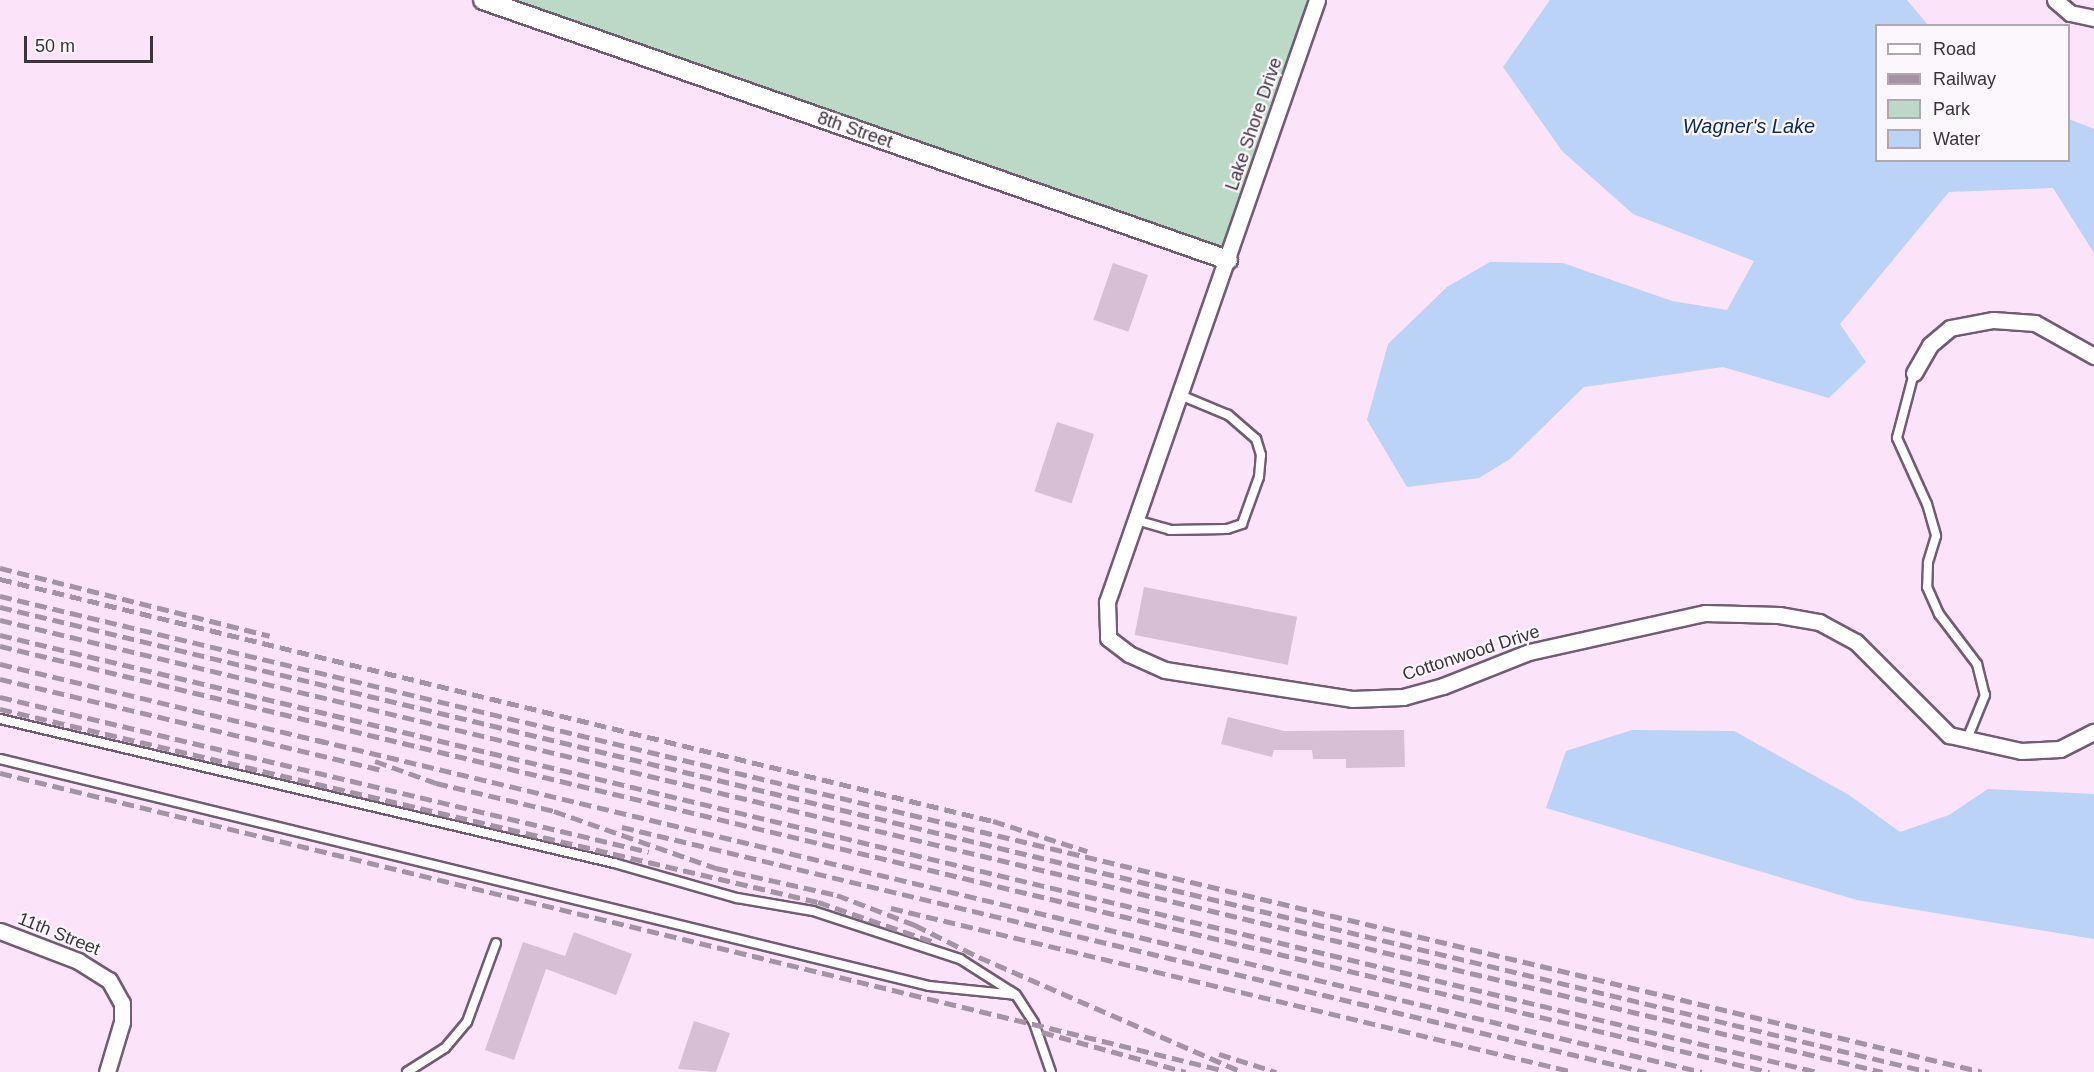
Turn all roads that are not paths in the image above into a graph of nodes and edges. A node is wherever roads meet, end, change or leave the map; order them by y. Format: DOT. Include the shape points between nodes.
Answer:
graph roads {
  1 [pos="483,0"];
  2 [pos="1317,0"];
  3 [pos="2055,0"];
  4 [pos="2094,18"];
  5 [pos="1228,260"];
  6 [pos="2094,356"];
  7 [pos="1914,373"];
  8 [pos="1180,395"];
  9 [pos="1136,520"];
  10 [pos="0,719"];
  11 [pos="2094,732"];
  12 [pos="1966,740"];
  13 [pos="0,759"];
  14 [pos="0,932"];
  15 [pos="496,943"];
  16 [pos="1016,995"];
  17 [pos="107,1072"];
  18 [pos="407,1072"];
  19 [pos="1051,1072"];
  1 -- 5 [label="street, 8th Street"];
  2 -- 5 [label="street, Lake Shore Drive"];
  3 -- 4 [label="street" via="2070,13"];
  5 -- 8 [label="street, Cottonwood Drive"];
  6 -- 7 [label="street" via="2036,322 1993,320 1950,328 1930,345"];
  7 -- 12 [label="lane" via="1897,438 1927,504 1936,536 1928,563 1928,587 1939,614 1977,664 1985,695"];
  8 -- 9 [label="street, Cottonwood Drive"];
  8 -- 9 [label="lane" via="1228,415 1256,439 1261,455 1259,477 1242,524 1206,531 1170,530"];
  9 -- 12 [label="street, Cottonwood Drive" via="1107,602 1108,638 1129,654 1165,670 1304,694 1352,699 1403,697 1443,686 1528,652 1624,630 1705,614 1779,615 1819,622 1856,642 1949,735"];
  10 -- 16 [label="lane" via="614,864 737,898 813,911 960,959"];
  11 -- 12 [label="street, Cottonwood Drive" via="2060,749 2021,751"];
  13 -- 16 [label="lane" via="929,986"];
  14 -- 17 [label="street, 11th Street" via="97,970 109,980 122,1003 122,1022"];
  15 -- 18 [label="lane" via="467,1022 445,1048"];
  16 -- 19 [label="lane" via="1034,1023"];
}
